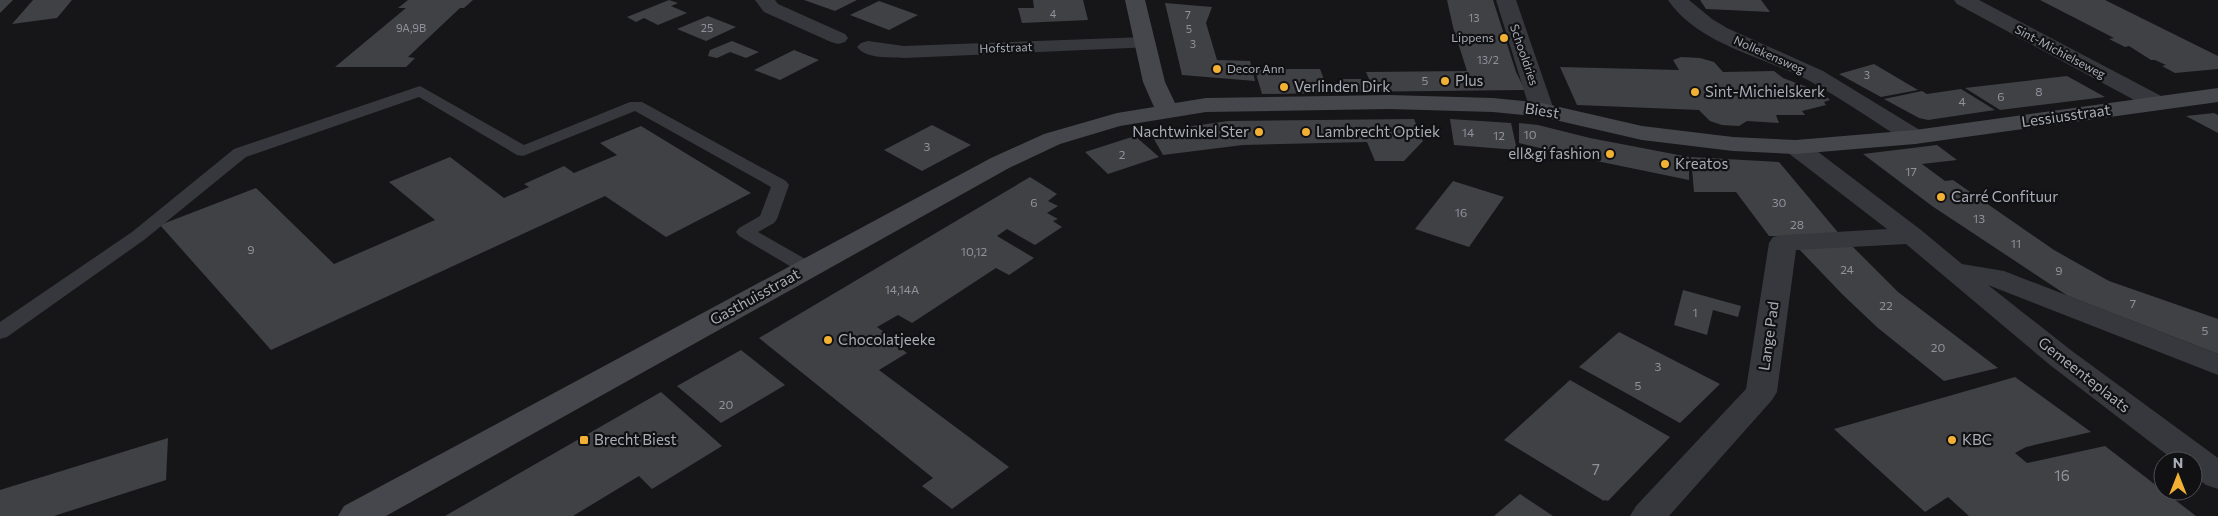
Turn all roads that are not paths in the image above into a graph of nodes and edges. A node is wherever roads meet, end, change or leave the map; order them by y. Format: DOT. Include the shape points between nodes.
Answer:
graph roads {
  1 [pos="765,0"];
  2 [pos="1135,0"];
  3 [pos="1506,0"];
  4 [pos="1678,0"];
  5 [pos="1964,0"];
  6 [pos="838,38"];
  7 [pos="1145,43"];
  8 [pos="868,47"];
  9 [pos="2218,95"];
  10 [pos="2157,103"];
  11 [pos="1542,110"];
  12 [pos="1167,111"];
  13 [pos="1915,137"];
  14 [pos="1796,147"];
  15 [pos="1912,236"];
  16 [pos="806,268"];
  17 [pos="1953,271"];
  18 [pos="0,332"];
  19 [pos="2218,365"];
  20 [pos="2218,476"];
  21 [pos="356,516"];
  22 [pos="1648,516"];
  1 -- 6 [label="street" via="771,8"];
  2 -- 7 [label="main road"];
  3 -- 11 [label="street, Schooldries"];
  4 -- 13 [label="street, Nollekensweg" via="1692,14 1734,40 1824,80"];
  5 -- 10 [label="street, Sint-Michielseweg"];
  7 -- 8 [label="street, Hofstraat" via="904,52"];
  7 -- 12 [label="main road" via="1154,82"];
  9 -- 10 [label="main road, Lessiusstraat"];
  10 -- 13 [label="main road, Lessiusstraat"];
  11 -- 12 [label="main road, Biest" via="1388,102 1206,105"];
  11 -- 14 [label="main road, Biest" via="1668,137"];
  12 -- 16 [label="main road, Gasthuisstraat" via="1116,120 1044,143 1000,162"];
  13 -- 14 [label="main road, Biest"];
  14 -- 15 [label="street, Gemeenteplaats"];
  15 -- 17 [label="street, Gemeenteplaats"];
  15 -- 22 [label="street, Lange Pad" via="1783,243 1761,392"];
  16 -- 18 [label="lane" via="745,232 768,219 780,185 636,105 523,151 420,91 240,153 138,236"];
  16 -- 21 [label="main road, Gasthuisstraat"];
  17 -- 19 [label="street" via="1994,277"];
  17 -- 20 [label="street, Gemeenteplaats" via="2061,358"];
}
